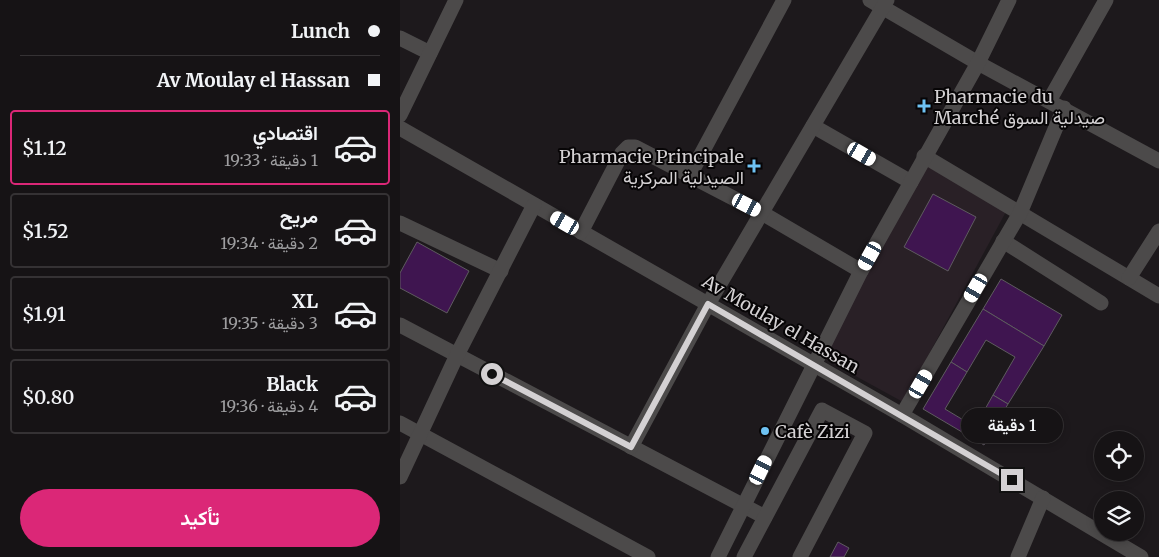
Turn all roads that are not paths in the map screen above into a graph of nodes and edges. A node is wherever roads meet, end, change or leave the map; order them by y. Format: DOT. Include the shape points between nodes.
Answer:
graph roads {
  1 [pos="456,0"];
  2 [pos="782,0"];
  3 [pos="1010,0"];
  4 [pos="1106,0"];
  5 [pos="880,2"];
  6 [pos="400,38"];
  7 [pos="430,53"];
  8 [pos="978,63"];
  9 [pos="1049,101"];
  10 [pos="1064,108"];
  11 [pos="400,115"];
  12 [pos="813,126"];
  13 [pos="400,128"];
  14 [pos="924,156"];
  15 [pos="1159,161"];
  16 [pos="690,175"];
  17 [pos="911,182"];
  18 [pos="534,205"];
  19 [pos="762,212"];
  20 [pos="1020,213"];
  21 [pos="400,223"];
  22 [pos="1159,231"];
  23 [pos="581,232"];
  24 [pos="1003,241"];
  25 [pos="501,271"];
  26 [pos="861,271"];
  27 [pos="1128,278"];
  28 [pos="1159,296"];
  29 [pos="1101,303"];
  30 [pos="708,304"];
  31 [pos="400,326"];
  32 [pos="457,355"];
  33 [pos="813,365"];
  34 [pos="902,415"];
  35 [pos="400,423"];
  36 [pos="420,434"];
  37 [pos="631,447"];
  38 [pos="400,477"];
  39 [pos="1043,498"];
  40 [pos="743,506"];
  41 [pos="765,517"];
  42 [pos="1133,555"];
  43 [pos="648,557"];
  44 [pos="718,557"];
  45 [pos="744,557"];
  46 [pos="800,557"];
  47 [pos="1018,557"];
  1 -- 7 [label="street"];
  2 -- 16 [label="street"];
  3 -- 8 [label="street"];
  4 -- 9 [label="street"];
  5 -- 8 [label="street"];
  5 -- 12 [label="street"];
  6 -- 7 [label="street"];
  7 -- 11 [label="street"];
  8 -- 9 [label="street"];
  8 -- 14 [label="street"];
  9 -- 10 [label="street"];
  10 -- 15 [label="street"];
  10 -- 20 [label="street"];
  12 -- 17 [label="street"];
  12 -- 19 [label="street"];
  13 -- 18 [label="street, Av Moulay el Hassan"];
  14 -- 17 [label="street"];
  14 -- 20 [label="street"];
  16 -- 19 [label="street"];
  16 -- 23 [label="street" via="635,146 628,147"];
  17 -- 26 [label="street"];
  18 -- 23 [label="street, Av Moulay el Hassan"];
  18 -- 25 [label="street"];
  19 -- 26 [label="street"];
  19 -- 30 [label="street"];
  20 -- 24 [label="street"];
  20 -- 27 [label="street"];
  21 -- 25 [label="street"];
  22 -- 27 [label="street"];
  23 -- 30 [label="street, Av Moulay el Hassan"];
  24 -- 29 [label="street"];
  24 -- 34 [label="street"];
  25 -- 32 [label="street"];
  26 -- 33 [label="street"];
  27 -- 28 [label="street"];
  30 -- 33 [label="street, Av Moulay el Hassan"];
  30 -- 37 [label="street"];
  31 -- 32 [label="street"];
  32 -- 36 [label="street"];
  32 -- 37 [label="street"];
  33 -- 34 [label="street, Av Moulay el Hassan"];
  33 -- 40 [label="street"];
  34 -- 39 [label="street, Av Moulay el Hassan"];
  35 -- 36 [label="street"];
  36 -- 38 [label="street"];
  36 -- 43 [label="street"];
  37 -- 40 [label="street"];
  39 -- 42 [label="street, Av Moulay el Hassan"];
  39 -- 47 [label="street"];
  40 -- 41 [label="street"];
  40 -- 44 [label="street"];
  41 -- 45 [label="street"];
  41 -- 46 [label="street" via="822,410 865,433"];
}
